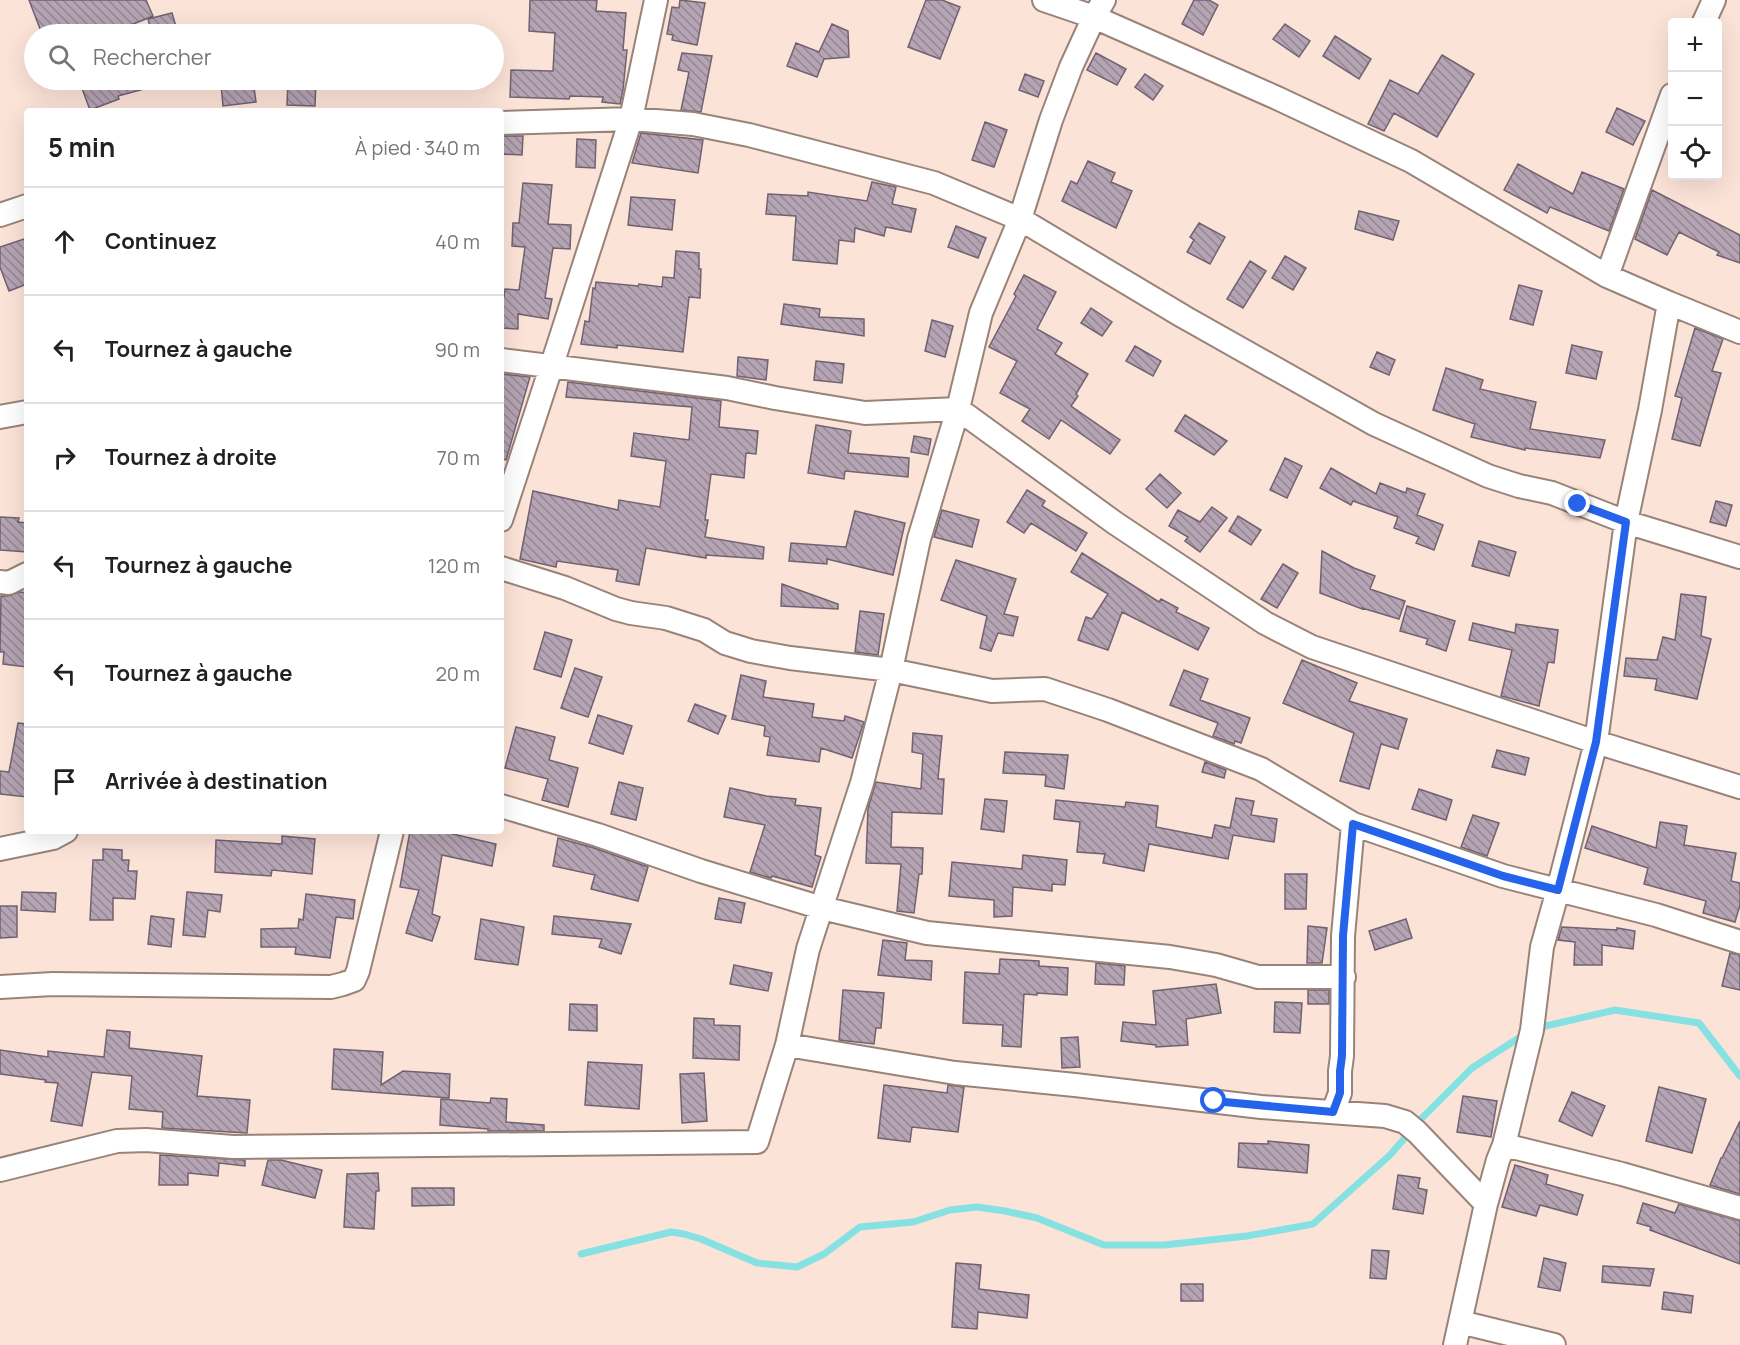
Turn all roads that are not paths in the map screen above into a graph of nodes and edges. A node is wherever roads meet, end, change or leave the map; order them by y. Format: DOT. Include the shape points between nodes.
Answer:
graph roads {
  1 [pos="656,0"];
  2 [pos="1044,0"];
  3 [pos="1714,0"];
  4 [pos="1099,8"];
  5 [pos="1706,18"];
  6 [pos="1668,106"];
  7 [pos="631,119"];
  8 [pos="504,123"];
  9 [pos="24,207"];
  10 [pos="0,215"];
  11 [pos="1020,219"];
  12 [pos="1607,276"];
  13 [pos="1669,303"];
  14 [pos="1740,332"];
  15 [pos="504,360"];
  16 [pos="552,366"];
  17 [pos="958,409"];
  18 [pos="24,413"];
  19 [pos="0,417"];
  20 [pos="504,510"];
  21 [pos="1626,522"];
  22 [pos="1740,557"];
  23 [pos="504,569"];
  24 [pos="24,576"];
  25 [pos="0,582"];
  26 [pos="891,670"];
  27 [pos="1596,742"];
  28 [pos="1740,787"];
  29 [pos="504,807"];
  30 [pos="1353,824"];
  31 [pos="60,834"];
  32 [pos="391,834"];
  33 [pos="0,849"];
  34 [pos="1558,890"];
  35 [pos="822,908"];
  36 [pos="1740,942"];
  37 [pos="1344,977"];
  38 [pos="0,987"];
  39 [pos="787,1045"];
  40 [pos="1336,1102"];
  41 [pos="1504,1145"];
  42 [pos="0,1170"];
  43 [pos="1486,1204"];
  44 [pos="1740,1208"];
  45 [pos="1460,1322"];
  46 [pos="1455,1345"];
  47 [pos="1554,1345"];
  1 -- 7 [label="street"];
  2 -- 4 [label="street"];
  3 -- 5 [label="street"];
  4 -- 11 [label="street" via="1059,99"];
  4 -- 12 [label="street" via="1411,161"];
  6 -- 12 [label="street"];
  7 -- 8 [label="street"];
  7 -- 11 [label="street" via="693,124 816,152 934,183"];
  7 -- 16 [label="street"];
  9 -- 10 [label="street"];
  11 -- 17 [label="street" via="981,313"];
  11 -- 21 [label="street" via="1374,424 1488,476 1552,492"];
  12 -- 13 [label="street"];
  13 -- 14 [label="street"];
  13 -- 21 [label="street"];
  15 -- 16 [label="street"];
  16 -- 17 [label="street" via="727,388 865,413"];
  16 -- 20 [label="street"];
  17 -- 26 [label="street" via="919,539"];
  17 -- 27 [label="street" via="1115,523 1265,623 1312,647"];
  18 -- 19 [label="street"];
  21 -- 22 [label="street"];
  21 -- 27 [label="street"];
  23 -- 26 [label="street" via="616,609 704,630 725,643 751,651"];
  24 -- 25 [label="street" via="9,583"];
  26 -- 30 [label="street" via="992,691 1046,688 1261,769"];
  26 -- 35 [label="street" via="862,783"];
  27 -- 28 [label="street"];
  27 -- 34 [label="street"];
  29 -- 35 [label="street"];
  30 -- 34 [label="street" via="1503,876"];
  30 -- 37 [label="street" via="1343,936"];
  31 -- 33 [label="street"];
  32 -- 38 [label="street" via="354,980 319,987"];
  34 -- 36 [label="street"];
  34 -- 41 [label="street" via="1542,947 1532,1030"];
  35 -- 37 [label="street" via="927,933 1170,957 1258,978"];
  35 -- 39 [label="street" via="800,981"];
  37 -- 40 [label="street" via="1342,1056"];
  39 -- 40 [label="street" via="955,1073 1261,1107"];
  39 -- 42 [label="street" via="757,1142 233,1147 117,1141"];
  40 -- 43 [label="street" via="1359,1114 1385,1116 1411,1127"];
  41 -- 43 [label="street"];
  41 -- 44 [label="street"];
  43 -- 45 [label="street"];
  45 -- 46 [label="street"];
  45 -- 47 [label="street"];
}
